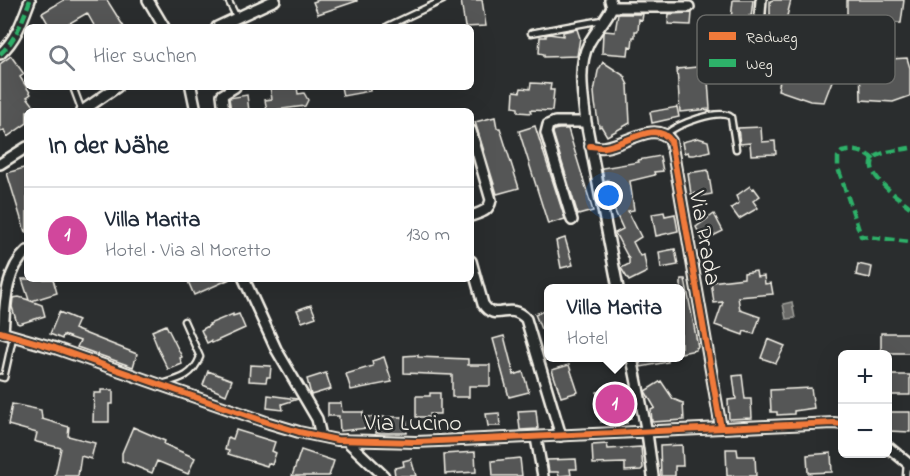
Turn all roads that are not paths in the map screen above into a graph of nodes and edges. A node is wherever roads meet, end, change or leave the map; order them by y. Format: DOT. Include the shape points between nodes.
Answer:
graph roads {
  1 [pos="30,0"];
  2 [pos="148,0"];
  3 [pos="228,0"];
  4 [pos="275,0"];
  5 [pos="443,0"];
  6 [pos="762,0"];
  7 [pos="611,3"];
  8 [pos="688,7"];
  9 [pos="760,15"];
  10 [pos="237,18"];
  11 [pos="605,20"];
  12 [pos="162,24"];
  13 [pos="224,24"];
  14 [pos="392,24"];
  15 [pos="531,33"];
  16 [pos="0,54"];
  17 [pos="74,90"];
  18 [pos="113,90"];
  19 [pos="192,90"];
  20 [pos="230,90"];
  21 [pos="81,108"];
  22 [pos="86,108"];
  23 [pos="195,108"];
  24 [pos="224,108"];
  25 [pos="586,122"];
  26 [pos="666,134"];
  27 [pos="474,141"];
  28 [pos="590,146"];
  29 [pos="24,149"];
  30 [pos="736,149"];
  31 [pos="0,164"];
  32 [pos="474,215"];
  33 [pos="572,220"];
  34 [pos="24,254"];
  35 [pos="474,272"];
  36 [pos="245,282"];
  37 [pos="617,284"];
  38 [pos="184,321"];
  39 [pos="1,333"];
  40 [pos="14,337"];
  41 [pos="633,362"];
  42 [pos="0,378"];
  43 [pos="162,384"];
  44 [pos="838,423"];
  45 [pos="722,428"];
  46 [pos="647,433"];
  47 [pos="321,436"];
  48 [pos="561,436"];
  49 [pos="536,438"];
  50 [pos="346,440"];
  51 [pos="892,450"];
  52 [pos="908,461"];
  53 [pos="384,476"];
  54 [pos="543,476"];
  55 [pos="653,476"];
  56 [pos="906,476"];
  1 -- 16 [label="street" via="9,46"];
  2 -- 12 [label="street"];
  3 -- 10 [label="lane"];
  4 -- 10 [label="street"];
  5 -- 14 [label="lane"];
  6 -- 9 [label="street"];
  7 -- 8 [label="street"];
  7 -- 11 [label="street"];
  10 -- 13 [label="street"];
  11 -- 15 [label="lane"];
  11 -- 25 [label="street" via="588,44 583,65"];
  17 -- 21 [label="lane"];
  18 -- 22 [label="street"];
  19 -- 23 [label="street"];
  20 -- 24 [label="street" via="222,95"];
  25 -- 28 [label="street"];
  25 -- 33 [label="street" via="555,122 548,125 546,133"];
  26 -- 28 [label="street" via="659,131 606,147"];
  26 -- 30 [label="lane" via="680,124 723,113 731,117"];
  26 -- 45 [label="street, Via Prada" via="671,141"];
  27 -- 32 [label="street" via="491,200 490,207"];
  28 -- 37 [label="street"];
  29 -- 31 [label="street"];
  34 -- 39 [label="street" via="13,269"];
  35 -- 48 [label="street" via="487,310 513,310 526,319"];
  36 -- 47 [label="street" via="276,349 317,419"];
  38 -- 43 [label="lane" via="200,357 196,368 186,377"];
  39 -- 40 [label="street, Via Lucino"];
  40 -- 42 [label="lane" via="4,378"];
  40 -- 43 [label="street, Via Lucino"];
  41 -- 46 [label="street"];
  43 -- 47 [label="street, Via Lucino" via="269,423"];
  44 -- 45 [label="street, Via Lucino"];
  45 -- 46 [label="street, Via Lucino"];
  46 -- 48 [label="street, Via Lucino"];
  46 -- 55 [label="street"];
  47 -- 50 [label="street, Via Lucino"];
  48 -- 49 [label="street, Via Lucino"];
  49 -- 50 [label="street, Via Lucino"];
  49 -- 54 [label="street"];
  50 -- 53 [label="street"];
  51 -- 52 [label="street"];
  52 -- 56 [label="lane"];
}
